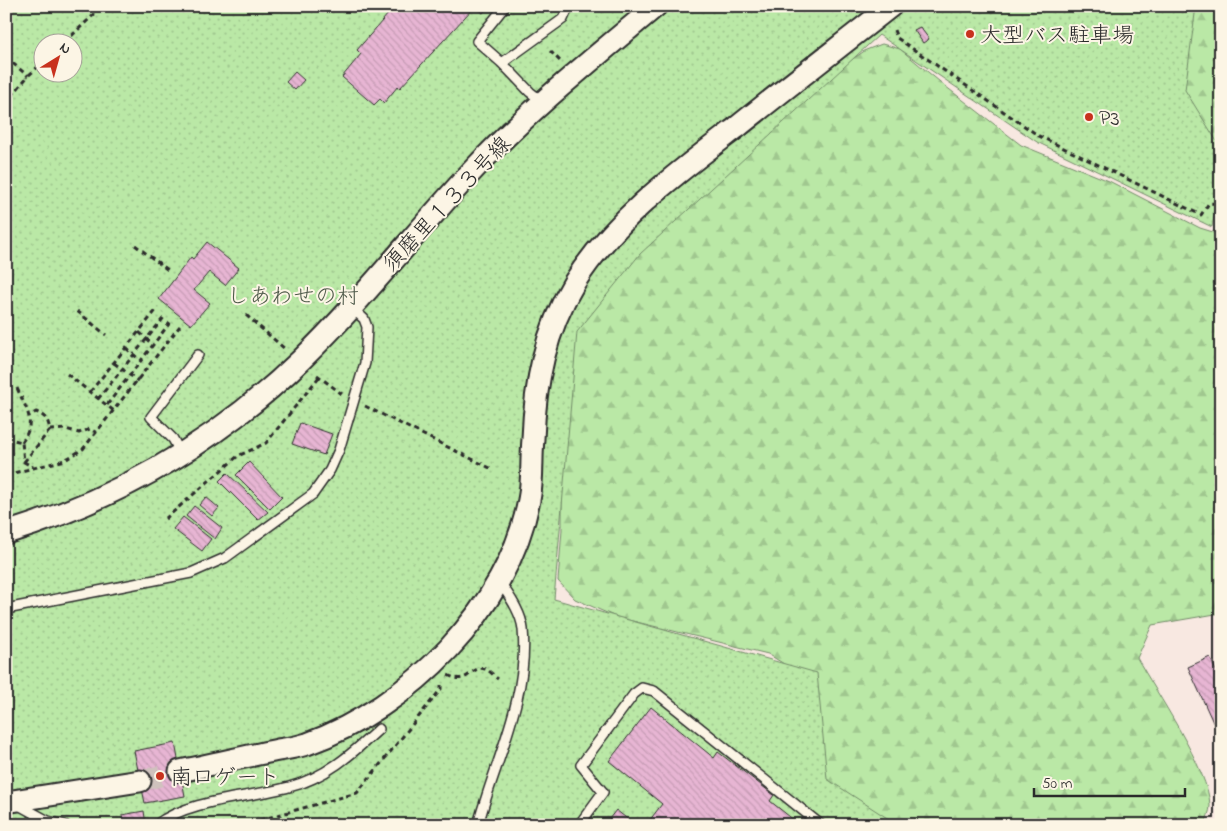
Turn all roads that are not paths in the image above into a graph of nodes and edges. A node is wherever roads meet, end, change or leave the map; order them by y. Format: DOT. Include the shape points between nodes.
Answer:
graph roads {
  1 [pos="505,6"];
  2 [pos="569,6"];
  3 [pos="656,6"];
  4 [pos="894,16"];
  5 [pos="502,63"];
  6 [pos="543,102"];
  7 [pos="352,308"];
  8 [pos="198,354"];
  9 [pos="181,455"];
  10 [pos="6,533"];
  11 [pos="500,582"];
  12 [pos="6,610"];
  13 [pos="379,730"];
  14 [pos="180,771"];
  15 [pos="140,781"];
  16 [pos="9,802"];
  17 [pos="64,825"];
  18 [pos="156,825"];
  19 [pos="478,825"];
  20 [pos="578,825"];
  21 [pos="821,825"];
  1 -- 5 [label="lane" via="476,41"];
  2 -- 5 [label="lane" via="563,19"];
  3 -- 6 [label="street, 須磨里１３３号線"];
  4 -- 11 [label="street" via="679,172 620,225 578,277 553,325 539,369 529,499 515,548"];
  5 -- 6 [label="lane"];
  6 -- 7 [label="street, 須磨里１３３号線" via="476,166"];
  7 -- 9 [label="street, 須磨里１３３号線" via="260,397"];
  7 -- 12 [label="lane" via="364,318 367,327 365,363 339,450 313,494 226,558 191,573"];
  8 -- 9 [label="lane" via="151,417 173,439"];
  9 -- 10 [label="street, 須磨里１３３号線" via="101,498 52,519"];
  11 -- 14 [label="street" via="483,607 436,661 402,692 360,718 306,744"];
  11 -- 19 [label="lane" via="513,601 523,628 523,664 511,725"];
  13 -- 18 [label="lane" via="347,759 291,787 186,809"];
  15 -- 16 [label="street"];
  16 -- 17 [label="lane"];
  20 -- 21 [label="lane" via="604,792 581,766 634,694 642,688 654,691"];
}
